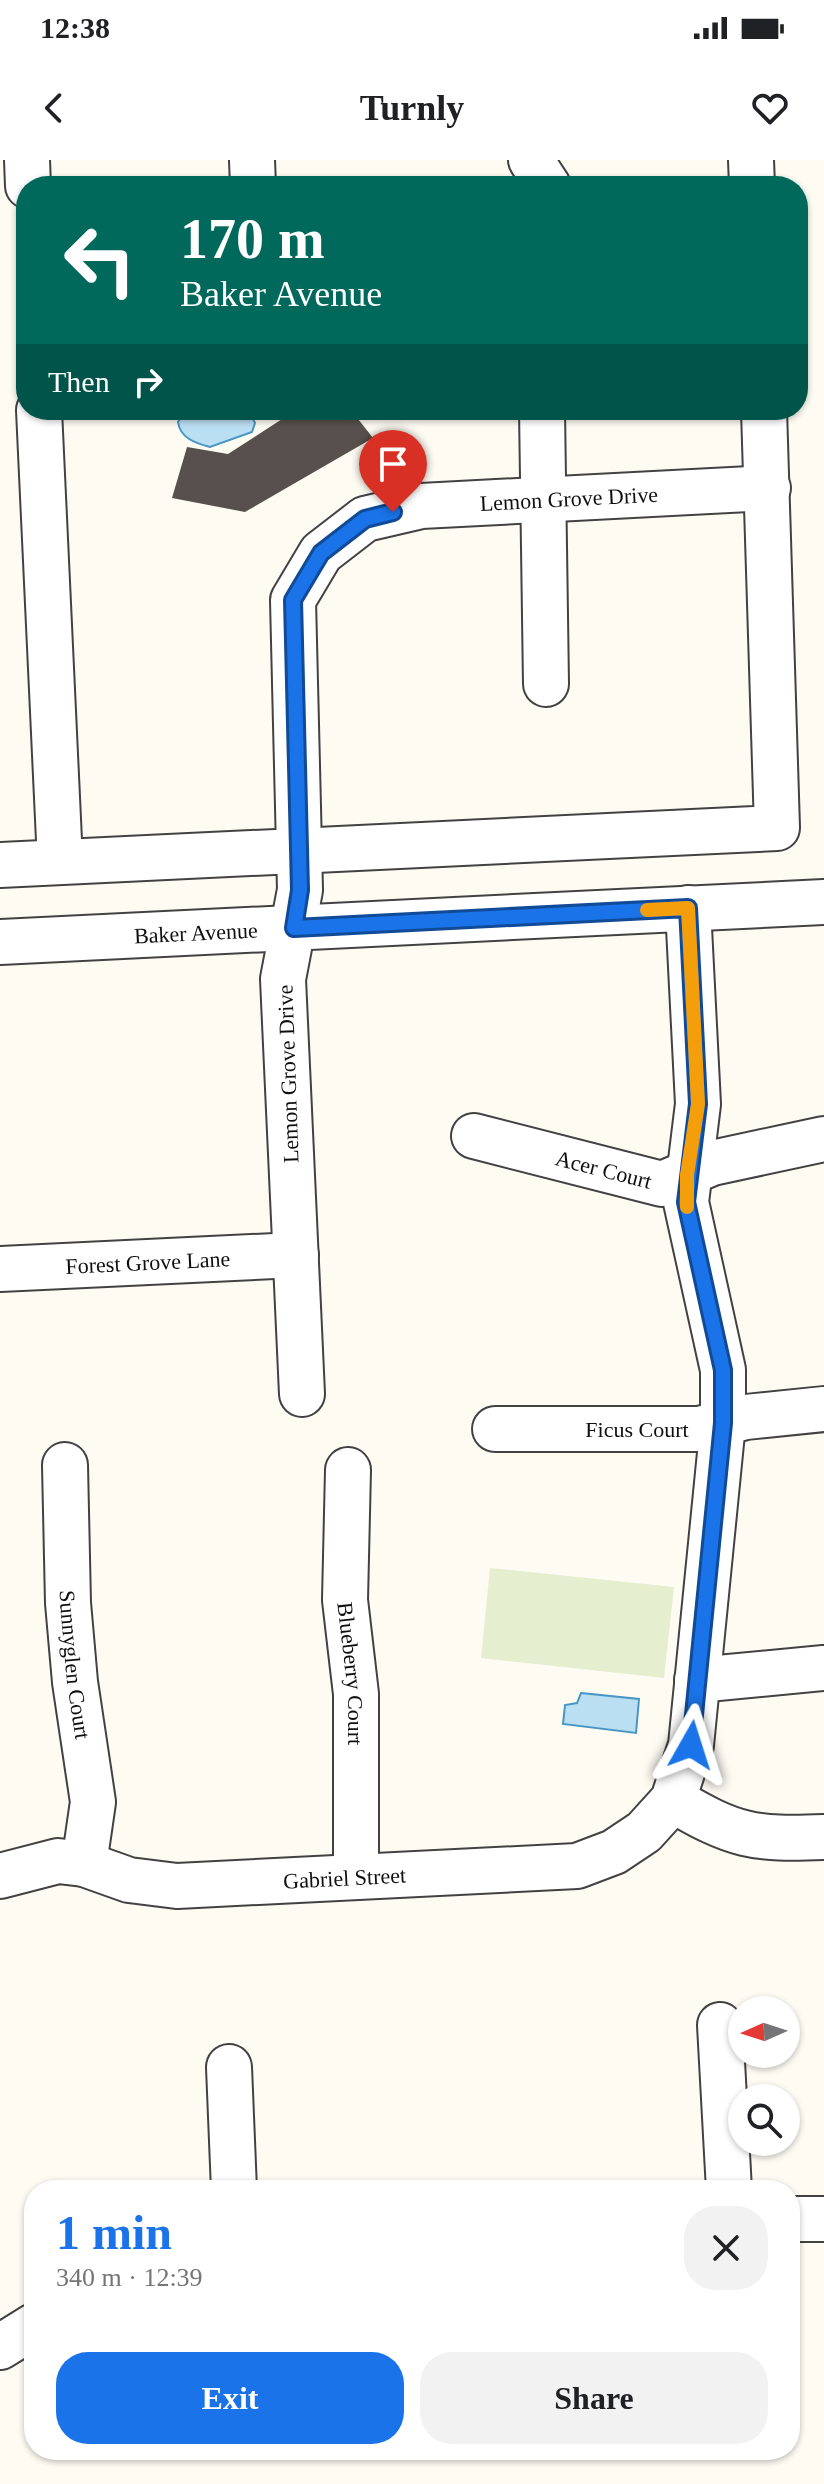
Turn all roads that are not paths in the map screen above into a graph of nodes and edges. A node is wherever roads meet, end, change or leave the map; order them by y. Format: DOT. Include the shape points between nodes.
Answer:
graph roads {
  1 [pos="39,420"];
  2 [pos="542,420"];
  3 [pos="765,420"];
  4 [pos="768,488"];
  5 [pos="545,499"];
  6 [pos="546,684"];
  7 [pos="298,851"];
  8 [pos="60,862"];
  9 [pos="0,865"];
  10 [pos="824,902"];
  11 [pos="688,908"];
  12 [pos="294,928"];
  13 [pos="0,942"];
  14 [pos="474,1136"];
  15 [pos="824,1139"];
  16 [pos="687,1175"];
  17 [pos="296,1255"];
  18 [pos="0,1269"];
  19 [pos="302,1394"];
  20 [pos="824,1409"];
  21 [pos="723,1423"];
  22 [pos="495,1429"];
  23 [pos="65,1465"];
  24 [pos="348,1470"];
  25 [pos="824,1668"];
  26 [pos="697,1680"];
  27 [pos="673,1800"];
  28 [pos="824,1837"];
  29 [pos="84,1864"];
  30 [pos="0,1876"];
  31 [pos="356,1877"];
  32 [pos="720,2025"];
  33 [pos="229,2067"];
  34 [pos="234,2180"];
  35 [pos="728,2180"];
  36 [pos="800,2219"];
  37 [pos="824,2219"];
  38 [pos="24,2332"];
  39 [pos="0,2347"];
  1 -- 8 [label="street"];
  2 -- 5 [label="street"];
  3 -- 4 [label="street"];
  4 -- 5 [label="street, Lemon Grove Drive"];
  4 -- 7 [label="street" via="777,828"];
  5 -- 6 [label="street"];
  5 -- 7 [label="street, Lemon Grove Drive" via="393,512 365,519 321,553 293,600"];
  7 -- 8 [label="street"];
  7 -- 12 [label="street, Lemon Grove Drive" via="300,890"];
  8 -- 9 [label="street"];
  10 -- 11 [label="street, Baker Avenue"];
  11 -- 12 [label="street, Baker Avenue"];
  11 -- 16 [label="street" via="698,1104"];
  12 -- 13 [label="street, Baker Avenue"];
  12 -- 17 [label="street, Lemon Grove Drive" via="283,979"];
  14 -- 16 [label="street, Acer Court" via="662,1184"];
  15 -- 16 [label="street, Acer Court" via="712,1163"];
  16 -- 21 [label="street" via="686,1202 723,1370"];
  17 -- 18 [label="street, Forest Grove Lane"];
  17 -- 19 [label="street, Lemon Grove Drive"];
  20 -- 21 [label="street, Ficus Court"];
  21 -- 22 [label="street, Ficus Court" via="699,1429"];
  21 -- 26 [label="street"];
  23 -- 29 [label="street, Sunnyglen Court" via="68,1603 93,1802"];
  24 -- 31 [label="street, Blueberry Court" via="345,1600 356,1694"];
  25 -- 26 [label="street"];
  26 -- 27 [label="street" via="691,1745"];
  27 -- 28 [label="street" via="742,1835 768,1840"];
  27 -- 31 [label="street, Gabriel Street" via="644,1832 614,1852 577,1866"];
  29 -- 30 [label="street, Gabriel Street" via="58,1861"];
  29 -- 31 [label="street, Gabriel Street" via="129,1880 177,1886"];
  32 -- 35 [label="street"];
  33 -- 34 [label="street"];
  36 -- 37 [label="street"];
  38 -- 39 [label="street"];
}
